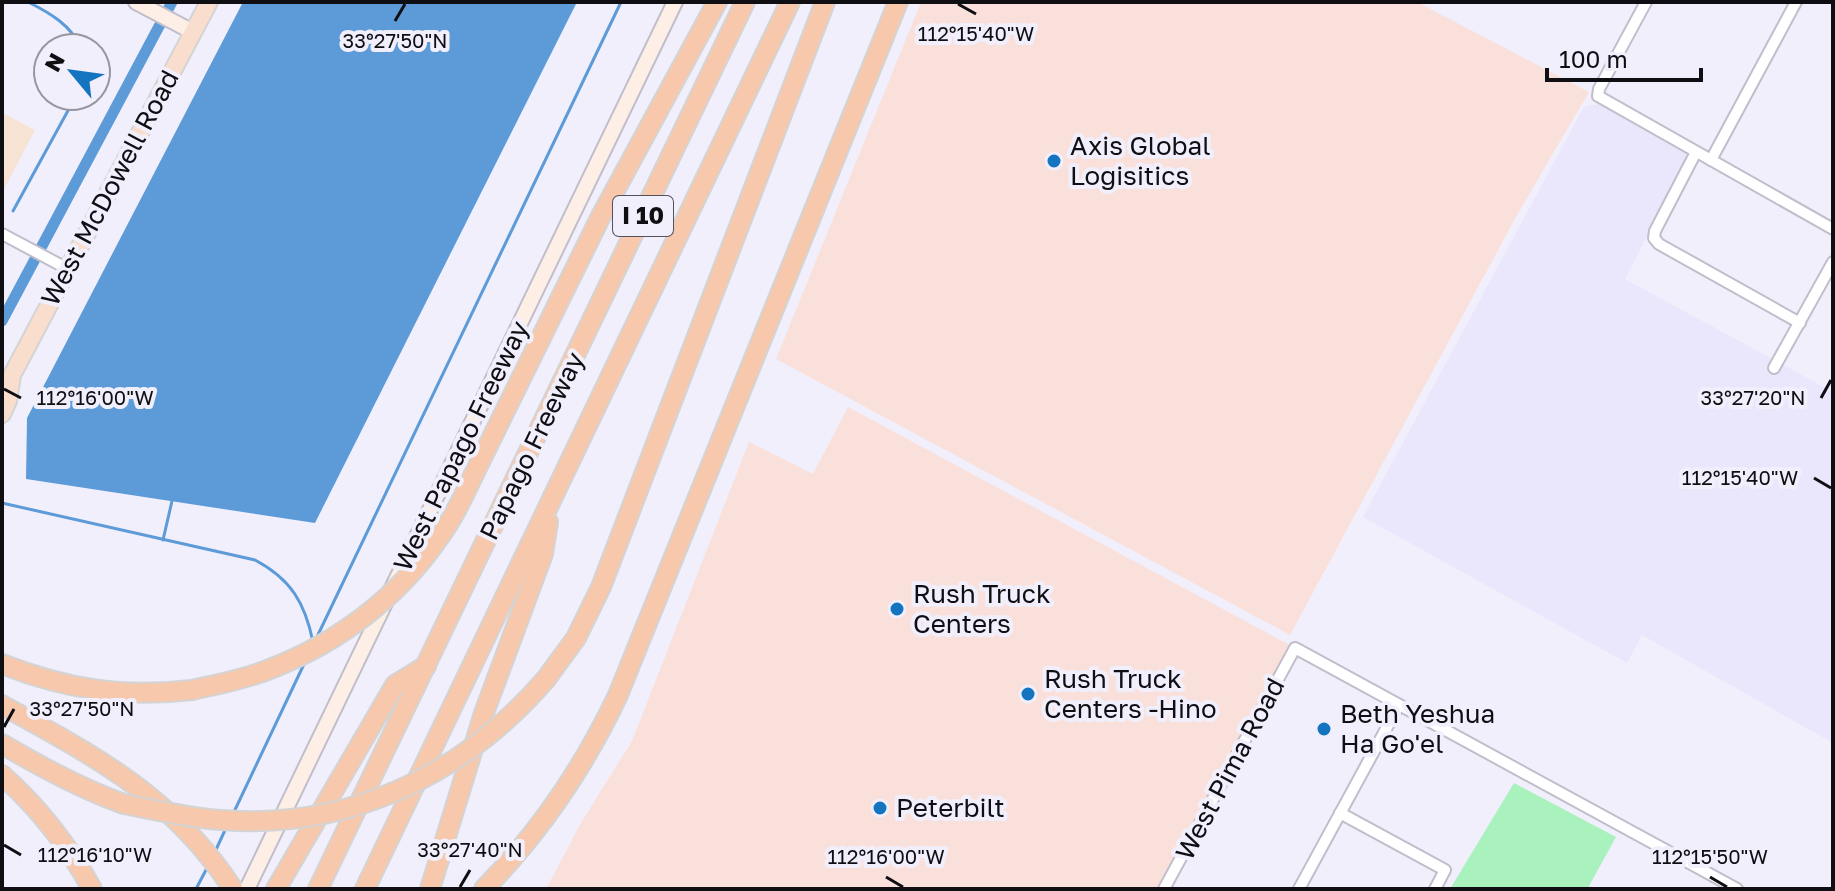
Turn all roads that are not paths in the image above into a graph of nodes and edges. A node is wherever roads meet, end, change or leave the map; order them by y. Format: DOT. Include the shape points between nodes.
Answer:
graph roads {
  1 [pos="136,2"];
  2 [pos="209,2"];
  3 [pos="675,2"];
  4 [pos="717,2"];
  5 [pos="745,2"];
  6 [pos="790,2"];
  7 [pos="825,2"];
  8 [pos="898,2"];
  9 [pos="1646,2"];
  10 [pos="1796,2"];
  11 [pos="193,32"];
  12 [pos="1696,152"];
  13 [pos="1711,160"];
  14 [pos="1833,229"];
  15 [pos="2,234"];
  16 [pos="1833,262"];
  17 [pos="68,269"];
  18 [pos="1800,323"];
  19 [pos="1774,368"];
  20 [pos="7,379"];
  21 [pos="2,414"];
  22 [pos="551,503"];
  23 [pos="2,664"];
  24 [pos="426,666"];
  25 [pos="2,705"];
  26 [pos="1399,705"];
  27 [pos="2,744"];
  28 [pos="2,775"];
  29 [pos="1340,813"];
  30 [pos="92,888"];
  31 [pos="233,889"];
  32 [pos="247,889"];
  33 [pos="276,889"];
  34 [pos="318,889"];
  35 [pos="365,889"];
  36 [pos="430,889"];
  37 [pos="484,889"];
  38 [pos="1164,889"];
  39 [pos="1299,889"];
  40 [pos="1435,889"];
  41 [pos="1737,889"];
  1 -- 11 [label="main road"];
  2 -- 11 [label="main road, West McDowell Road"];
  3 -- 32 [label="main road, West Papago Freeway"];
  4 -- 23 [label="highway, bridge" via="600,218 451,521 392,593 325,644 274,668 192,690 86,689"];
  5 -- 24 [label="highway, Papago Freeway / I 10"];
  6 -- 22 [label="highway, Papago Freeway / I 10"];
  7 -- 27 [label="highway, bridge" via="601,587 576,638 515,712 445,766 366,804 311,816 243,821 124,804 94,794"];
  8 -- 37 [label="highway" via="618,695 551,810"];
  9 -- 12 [label="street" via="1598,96"];
  10 -- 13 [label="street"];
  11 -- 17 [label="main road, West McDowell Road"];
  12 -- 13 [label="street"];
  12 -- 18 [label="street" via="1654,238"];
  13 -- 14 [label="street"];
  15 -- 17 [label="street"];
  16 -- 18 [label="street"];
  17 -- 20 [label="main road, West McDowell Road"];
  18 -- 19 [label="street"];
  20 -- 21 [label="main road, West McDowell Road" via="8,401"];
  22 -- 35 [label="highway, Papago Freeway / I 10"];
  22 -- 36 [label="highway" via="543,554 484,713"];
  24 -- 33 [label="highway" via="395,685"];
  24 -- 34 [label="highway, Papago Freeway / I 10"];
  25 -- 31 [label="highway, bridge" via="86,751 148,795 199,843"];
  26 -- 29 [label="street"];
  26 -- 38 [label="street, West Pima Road" via="1295,648"];
  26 -- 41 [label="street"];
  28 -- 30 [label="highway" via="50,823"];
  29 -- 39 [label="street"];
  29 -- 40 [label="street" via="1445,870"];
}
